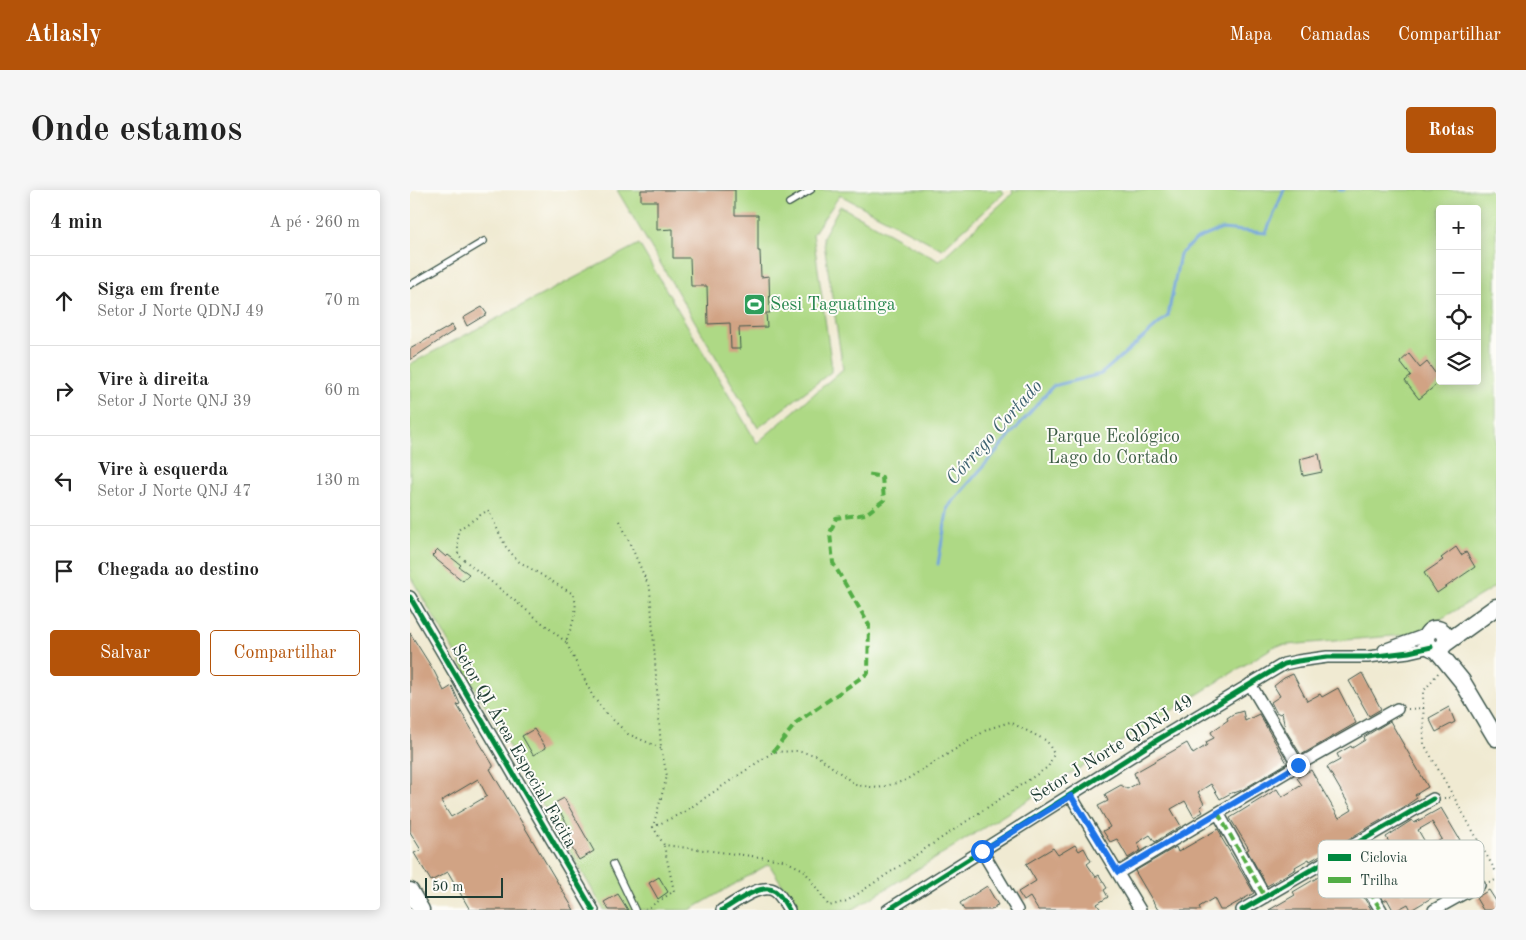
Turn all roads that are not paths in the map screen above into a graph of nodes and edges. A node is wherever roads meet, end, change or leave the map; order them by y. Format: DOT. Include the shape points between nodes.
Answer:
graph roads {
  1 [pos="811,190"];
  2 [pos="789,203"];
  3 [pos="484,241"];
  4 [pos="410,285"];
  5 [pos="410,597"];
  6 [pos="1496,607"];
  7 [pos="1439,644"];
  8 [pos="1250,684"];
  9 [pos="1397,709"];
  10 [pos="1494,731"];
  11 [pos="1298,765"];
  12 [pos="1071,796"];
  13 [pos="1433,799"];
  14 [pos="1218,813"];
  15 [pos="1363,840"];
  16 [pos="982,851"];
  17 [pos="613,864"];
  18 [pos="1318,866"];
  19 [pos="1118,872"];
  20 [pos="410,891"];
  21 [pos="1265,898"];
  22 [pos="1373,898"];
  23 [pos="1456,898"];
  24 [pos="901,906"];
  25 [pos="421,910"];
  26 [pos="593,910"];
  27 [pos="634,910"];
  28 [pos="722,910"];
  29 [pos="789,910"];
  30 [pos="888,910"];
  31 [pos="1017,910"];
  32 [pos="1140,910"];
  33 [pos="1242,910"];
  34 [pos="1381,910"];
  35 [pos="1434,910"];
  1 -- 2 [label="lane"];
  3 -- 4 [label="lane"];
  5 -- 26 [label="street, Setor QI Área Especial Facita"];
  6 -- 7 [label="street"];
  7 -- 8 [label="street, Setor J Norte QDNJ 49" via="1368,657 1298,661 1284,664"];
  7 -- 10 [label="street"];
  8 -- 11 [label="street"];
  8 -- 12 [label="street, Setor J Norte QDNJ 49"];
  9 -- 11 [label="street"];
  11 -- 14 [label="street"];
  12 -- 16 [label="street, Setor J Norte QDNJ 49"];
  12 -- 19 [label="street"];
  13 -- 15 [label="street"];
  14 -- 19 [label="street"];
  14 -- 21 [label="street"];
  16 -- 24 [label="street, Setor J Norte QDNJ 49"];
  16 -- 31 [label="street"];
  17 -- 27 [label="lane"];
  18 -- 21 [label="street"];
  19 -- 32 [label="street"];
  20 -- 25 [label="street"];
  21 -- 33 [label="street"];
  22 -- 34 [label="street"];
  23 -- 35 [label="street"];
  24 -- 30 [label="street, Setor J Norte QDNJ 49"];
  28 -- 29 [label="street" via="759,889 777,892"];
}
